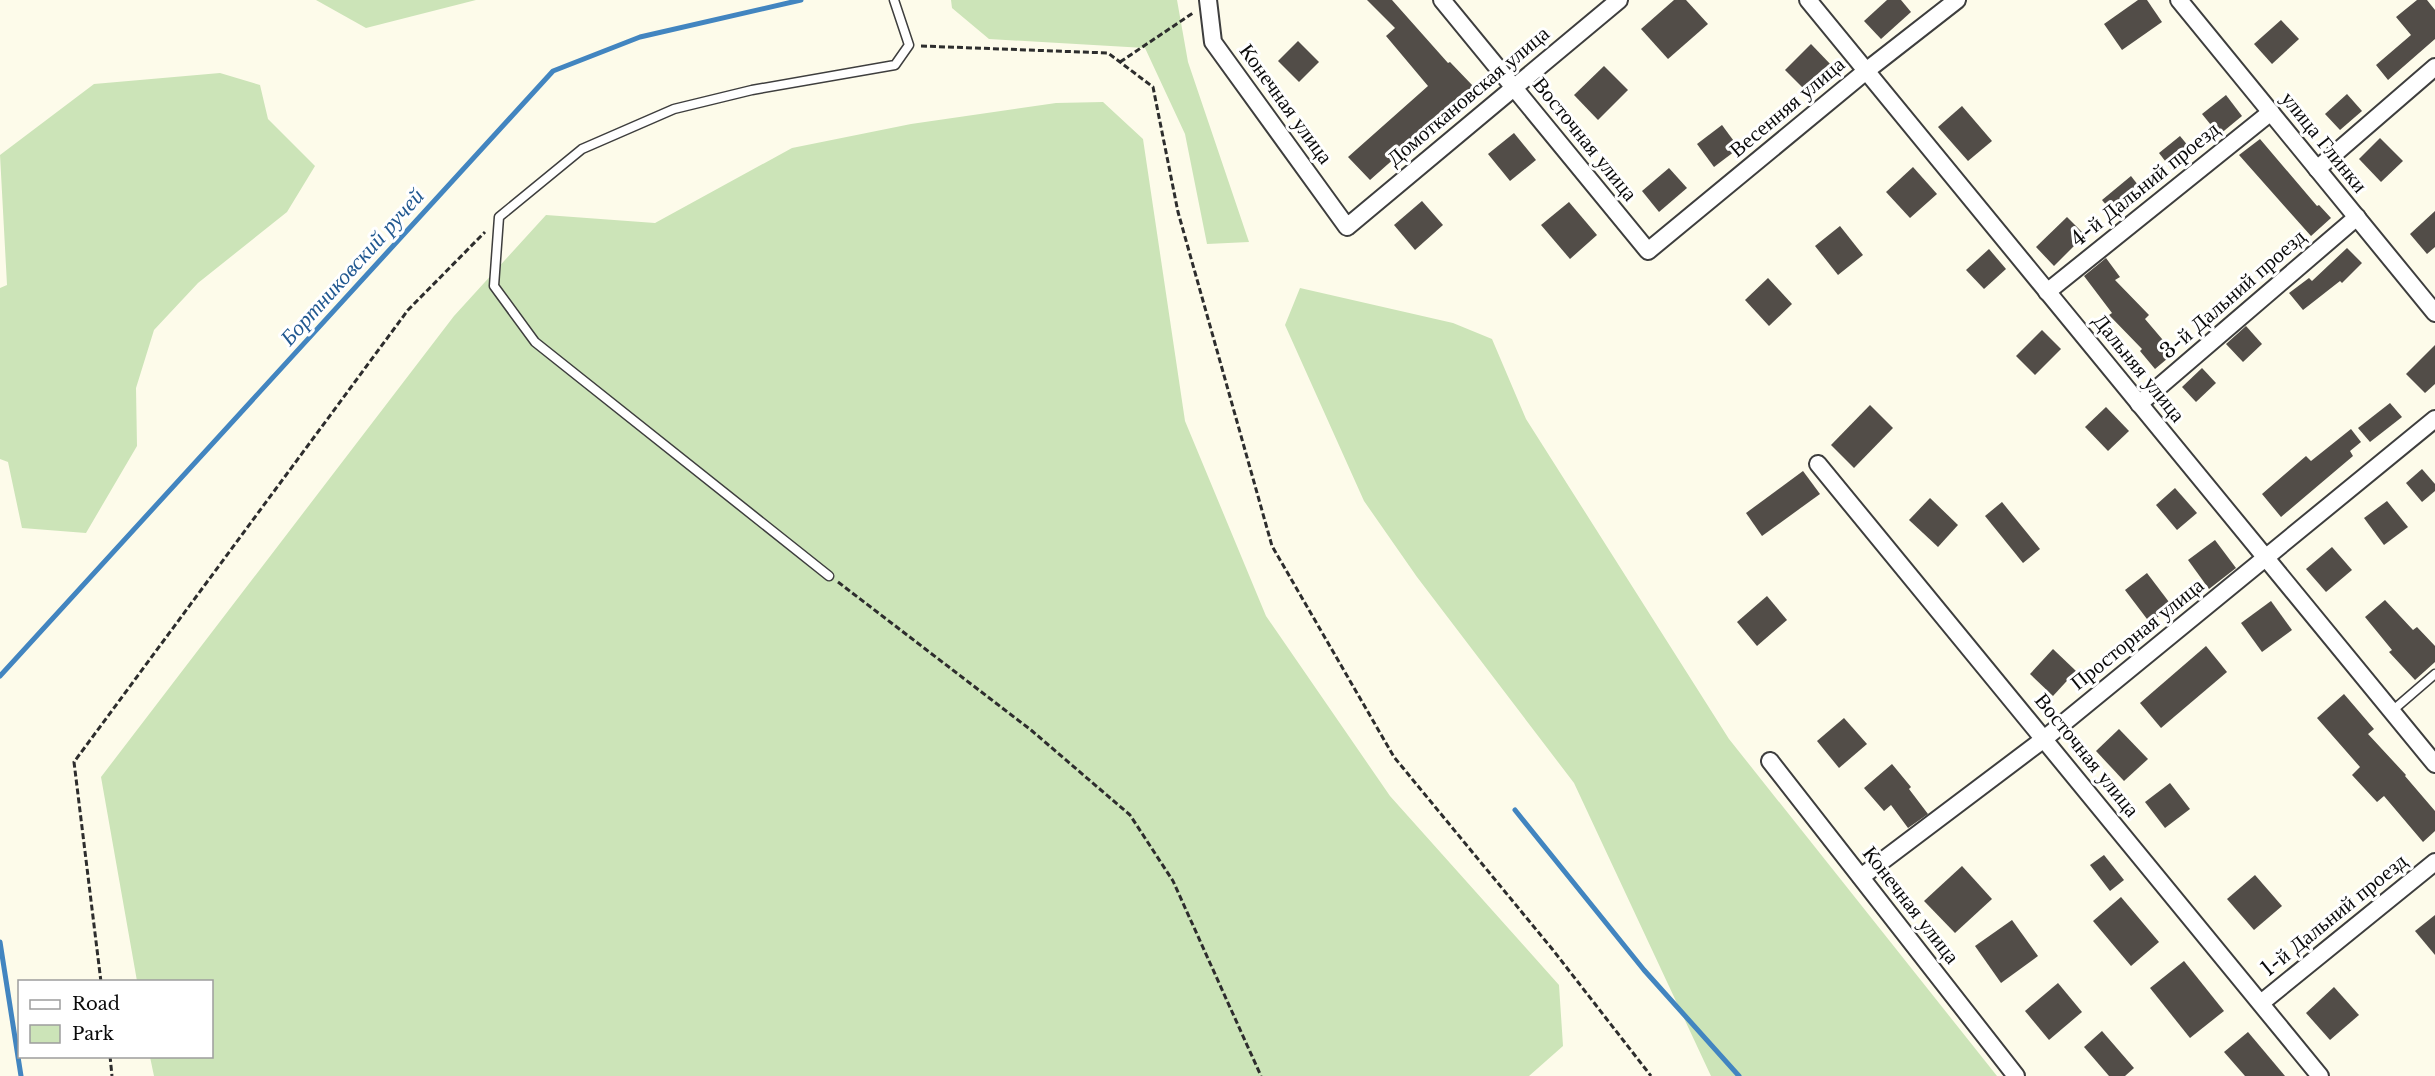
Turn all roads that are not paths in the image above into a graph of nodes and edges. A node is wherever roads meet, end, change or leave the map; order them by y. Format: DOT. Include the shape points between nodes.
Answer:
graph roads {
  1 [pos="894,0"];
  2 [pos="1208,0"];
  3 [pos="1442,0"];
  4 [pos="1619,0"];
  5 [pos="1808,0"];
  6 [pos="1957,0"];
  7 [pos="2179,0"];
  8 [pos="2435,67"];
  9 [pos="1866,71"];
  10 [pos="1513,87"];
  11 [pos="2271,112"];
  12 [pos="2318,169"];
  13 [pos="2357,217"];
  14 [pos="1347,227"];
  15 [pos="1648,251"];
  16 [pos="2047,291"];
  17 [pos="2435,313"];
  18 [pos="2139,404"];
  19 [pos="2435,419"];
  20 [pos="1818,464"];
  21 [pos="2267,557"];
  22 [pos="829,576"];
  23 [pos="2435,674"];
  24 [pos="2392,711"];
  25 [pos="2044,739"];
  26 [pos="1770,761"];
  27 [pos="2435,764"];
  28 [pos="2435,862"];
  29 [pos="1861,877"];
  30 [pos="2261,1003"];
  31 [pos="2016,1076"];
  32 [pos="2320,1076"];
  1 -- 22 [label="lane" via="909,45 895,65 752,90 675,109 582,149 499,217 494,286 535,342"];
  2 -- 14 [label="street, Конечная улица" via="1214,42"];
  3 -- 10 [label="street, Восточная улица"];
  4 -- 10 [label="street, Домоткановская улица"];
  5 -- 9 [label="street, Дальняя улица"];
  6 -- 9 [label="street, Весенняя улица"];
  7 -- 11 [label="street, улица Глинки"];
  8 -- 12 [label="street"];
  9 -- 15 [label="street, Весенняя улица"];
  9 -- 16 [label="street, Дальняя улица"];
  10 -- 14 [label="street, Домоткановская улица"];
  10 -- 15 [label="street, Восточная улица"];
  11 -- 12 [label="street, улица Глинки"];
  11 -- 16 [label="street, 4-й Дальний проезд"];
  12 -- 13 [label="street, улица Глинки"];
  13 -- 17 [label="street, улица Глинки"];
  13 -- 18 [label="street, 3-й Дальний проезд"];
  16 -- 18 [label="street, Дальняя улица"];
  18 -- 21 [label="street, Дальняя улица"];
  19 -- 21 [label="street, Просторная улица"];
  20 -- 25 [label="street, Восточная улица"];
  21 -- 24 [label="street, Дальняя улица"];
  21 -- 25 [label="street, Просторная улица"];
  23 -- 24 [label="lane"];
  24 -- 27 [label="street, Дальняя улица"];
  25 -- 29 [label="street, Просторная улица"];
  25 -- 30 [label="street, Восточная улица"];
  26 -- 29 [label="street, Конечная улица"];
  28 -- 30 [label="street, 1-й Дальний проезд"];
  29 -- 31 [label="street, Конечная улица"];
  30 -- 32 [label="street, Восточная улица"];
}
